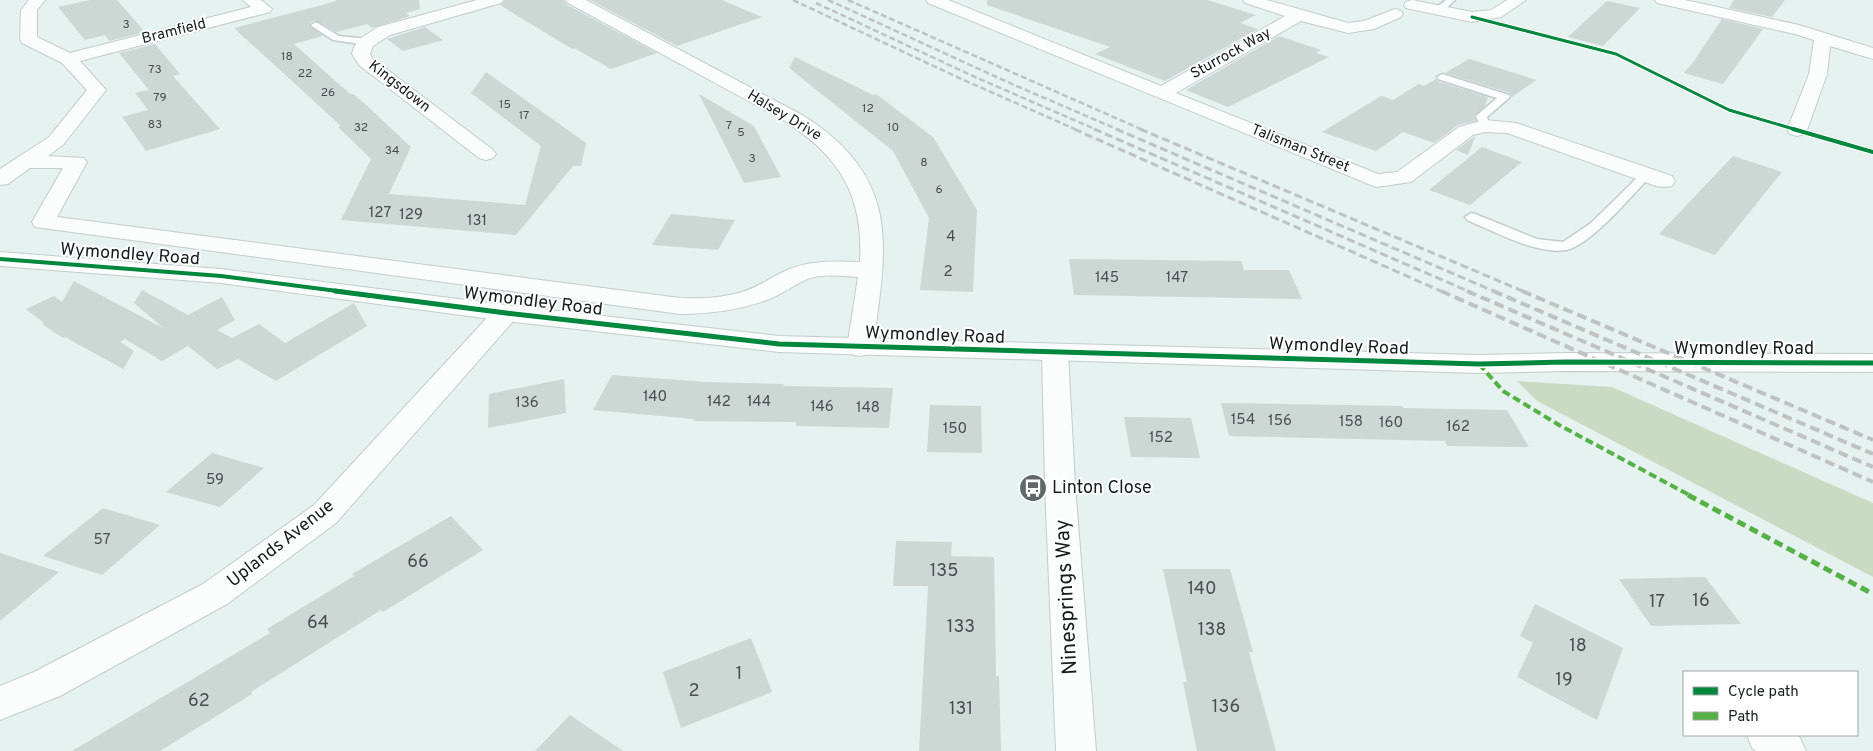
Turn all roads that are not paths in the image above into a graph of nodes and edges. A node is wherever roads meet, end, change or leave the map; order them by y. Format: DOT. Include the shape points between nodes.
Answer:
graph roads {
  1 [pos="37,0"];
  2 [pos="251,0"];
  3 [pos="495,0"];
  4 [pos="574,0"];
  5 [pos="934,0"];
  6 [pos="981,0"];
  7 [pos="1251,0"];
  8 [pos="1518,0"];
  9 [pos="1663,0"];
  10 [pos="1412,5"];
  11 [pos="1445,5"];
  12 [pos="958,9"];
  13 [pos="1395,14"];
  14 [pos="1300,15"];
  15 [pos="316,25"];
  16 [pos="1822,37"];
  17 [pos="367,42"];
  18 [pos="1873,54"];
  19 [pos="68,59"];
  20 [pos="1442,77"];
  21 [pos="1162,93"];
  22 [pos="1485,126"];
  23 [pos="1797,130"];
  24 [pos="486,154"];
  25 [pos="27,162"];
  26 [pos="1655,178"];
  27 [pos="0,180"];
  28 [pos="1471,217"];
  29 [pos="0,259"];
  30 [pos="870,270"];
  31 [pos="506,313"];
  32 [pos="860,348"];
  33 [pos="1055,353"];
  34 [pos="1873,363"];
  35 [pos="0,703"];
  36 [pos="1767,736"];
  37 [pos="1076,751"];
  38 [pos="1786,751"];
  1 -- 19 [label="street" via="29,10 28,39"];
  2 -- 19 [label="street, Bramfield" via="264,9"];
  3 -- 17 [label="street, Kingsdown" via="393,28"];
  4 -- 30 [label="street, Halsey Drive" via="819,135 849,167 861,190 870,215 873,254"];
  5 -- 12 [label="street, Talisman Street"];
  6 -- 12 [label="street"];
  7 -- 14 [label="street, Sturrock Way"];
  8 -- 11 [label="street" via="1495,14 1472,18"];
  9 -- 16 [label="street"];
  10 -- 11 [label="street"];
  12 -- 21 [label="street, Talisman Street"];
  13 -- 14 [label="street, Sturrock Way" via="1368,25 1348,28"];
  14 -- 21 [label="street, Sturrock Way"];
  15 -- 17 [label="lane" via="336,38"];
  16 -- 18 [label="street"];
  16 -- 23 [label="street" via="1818,74"];
  17 -- 24 [label="street, Kingsdown" via="361,54 366,61"];
  19 -- 25 [label="street" via="97,90 56,141"];
  20 -- 22 [label="lane" via="1505,97 1481,116"];
  21 -- 22 [label="street, Talisman Street" via="1376,181 1403,178 1466,131"];
  22 -- 26 [label="street, Talisman Street" via="1509,127"];
  25 -- 27 [label="street"];
  25 -- 30 [label="street, Wymondley Road" via="77,162 43,222 671,304 702,307 742,300 780,286 800,273 828,269"];
  26 -- 28 [label="lane" via="1586,234 1566,246 1543,245"];
  29 -- 31 [label="street, Wymondley Road" via="221,276"];
  30 -- 32 [label="street, Halsey Drive"];
  31 -- 32 [label="street, Wymondley Road" via="779,344"];
  31 -- 35 [label="street, Uplands Avenue" via="325,514 215,594 46,684"];
  32 -- 33 [label="street, Wymondley Road"];
  33 -- 34 [label="street, Wymondley Road" via="1478,364"];
  33 -- 37 [label="street, Ninesprings Way"];
  36 -- 38 [label="street"];
}
